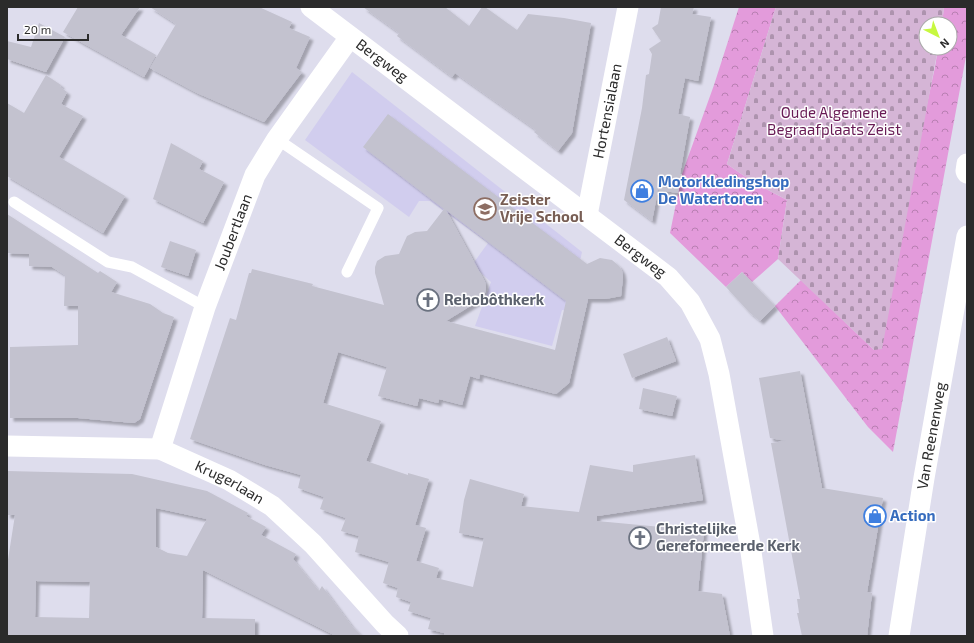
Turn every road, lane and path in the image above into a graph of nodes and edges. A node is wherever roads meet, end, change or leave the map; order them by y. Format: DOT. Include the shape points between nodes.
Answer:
graph roads {
  1 [pos="311,7"];
  2 [pos="628,7"];
  3 [pos="350,37"];
  4 [pos="278,139"];
  5 [pos="967,164"];
  6 [pos="967,173"];
  7 [pos="14,202"];
  8 [pos="587,215"];
  9 [pos="967,236"];
  10 [pos="347,272"];
  11 [pos="206,307"];
  12 [pos="7,446"];
  13 [pos="160,448"];
  14 [pos="398,636"];
  15 [pos="763,636"];
  16 [pos="899,636"];
  1 -- 3 [label="street, Bergweg"];
  2 -- 8 [label="street, Hortensialaan"];
  3 -- 4 [label="street, Joubertlaan"];
  3 -- 8 [label="street, Bergweg"];
  4 -- 10 [label="lane" via="378,208"];
  4 -- 11 [label="street, Joubertlaan" via="255,175"];
  5 -- 6 [label="street"];
  7 -- 11 [label="lane" via="108,262 132,267"];
  8 -- 15 [label="street, Bergweg" via="668,277 690,302 710,339 720,374 745,514"];
  9 -- 16 [label="street, Van Reenenweg"];
  11 -- 13 [label="street, Joubertlaan"];
  12 -- 13 [label="street, Krugerlaan"];
  13 -- 14 [label="street, Krugerlaan" via="229,480 272,506 313,544"];
}
